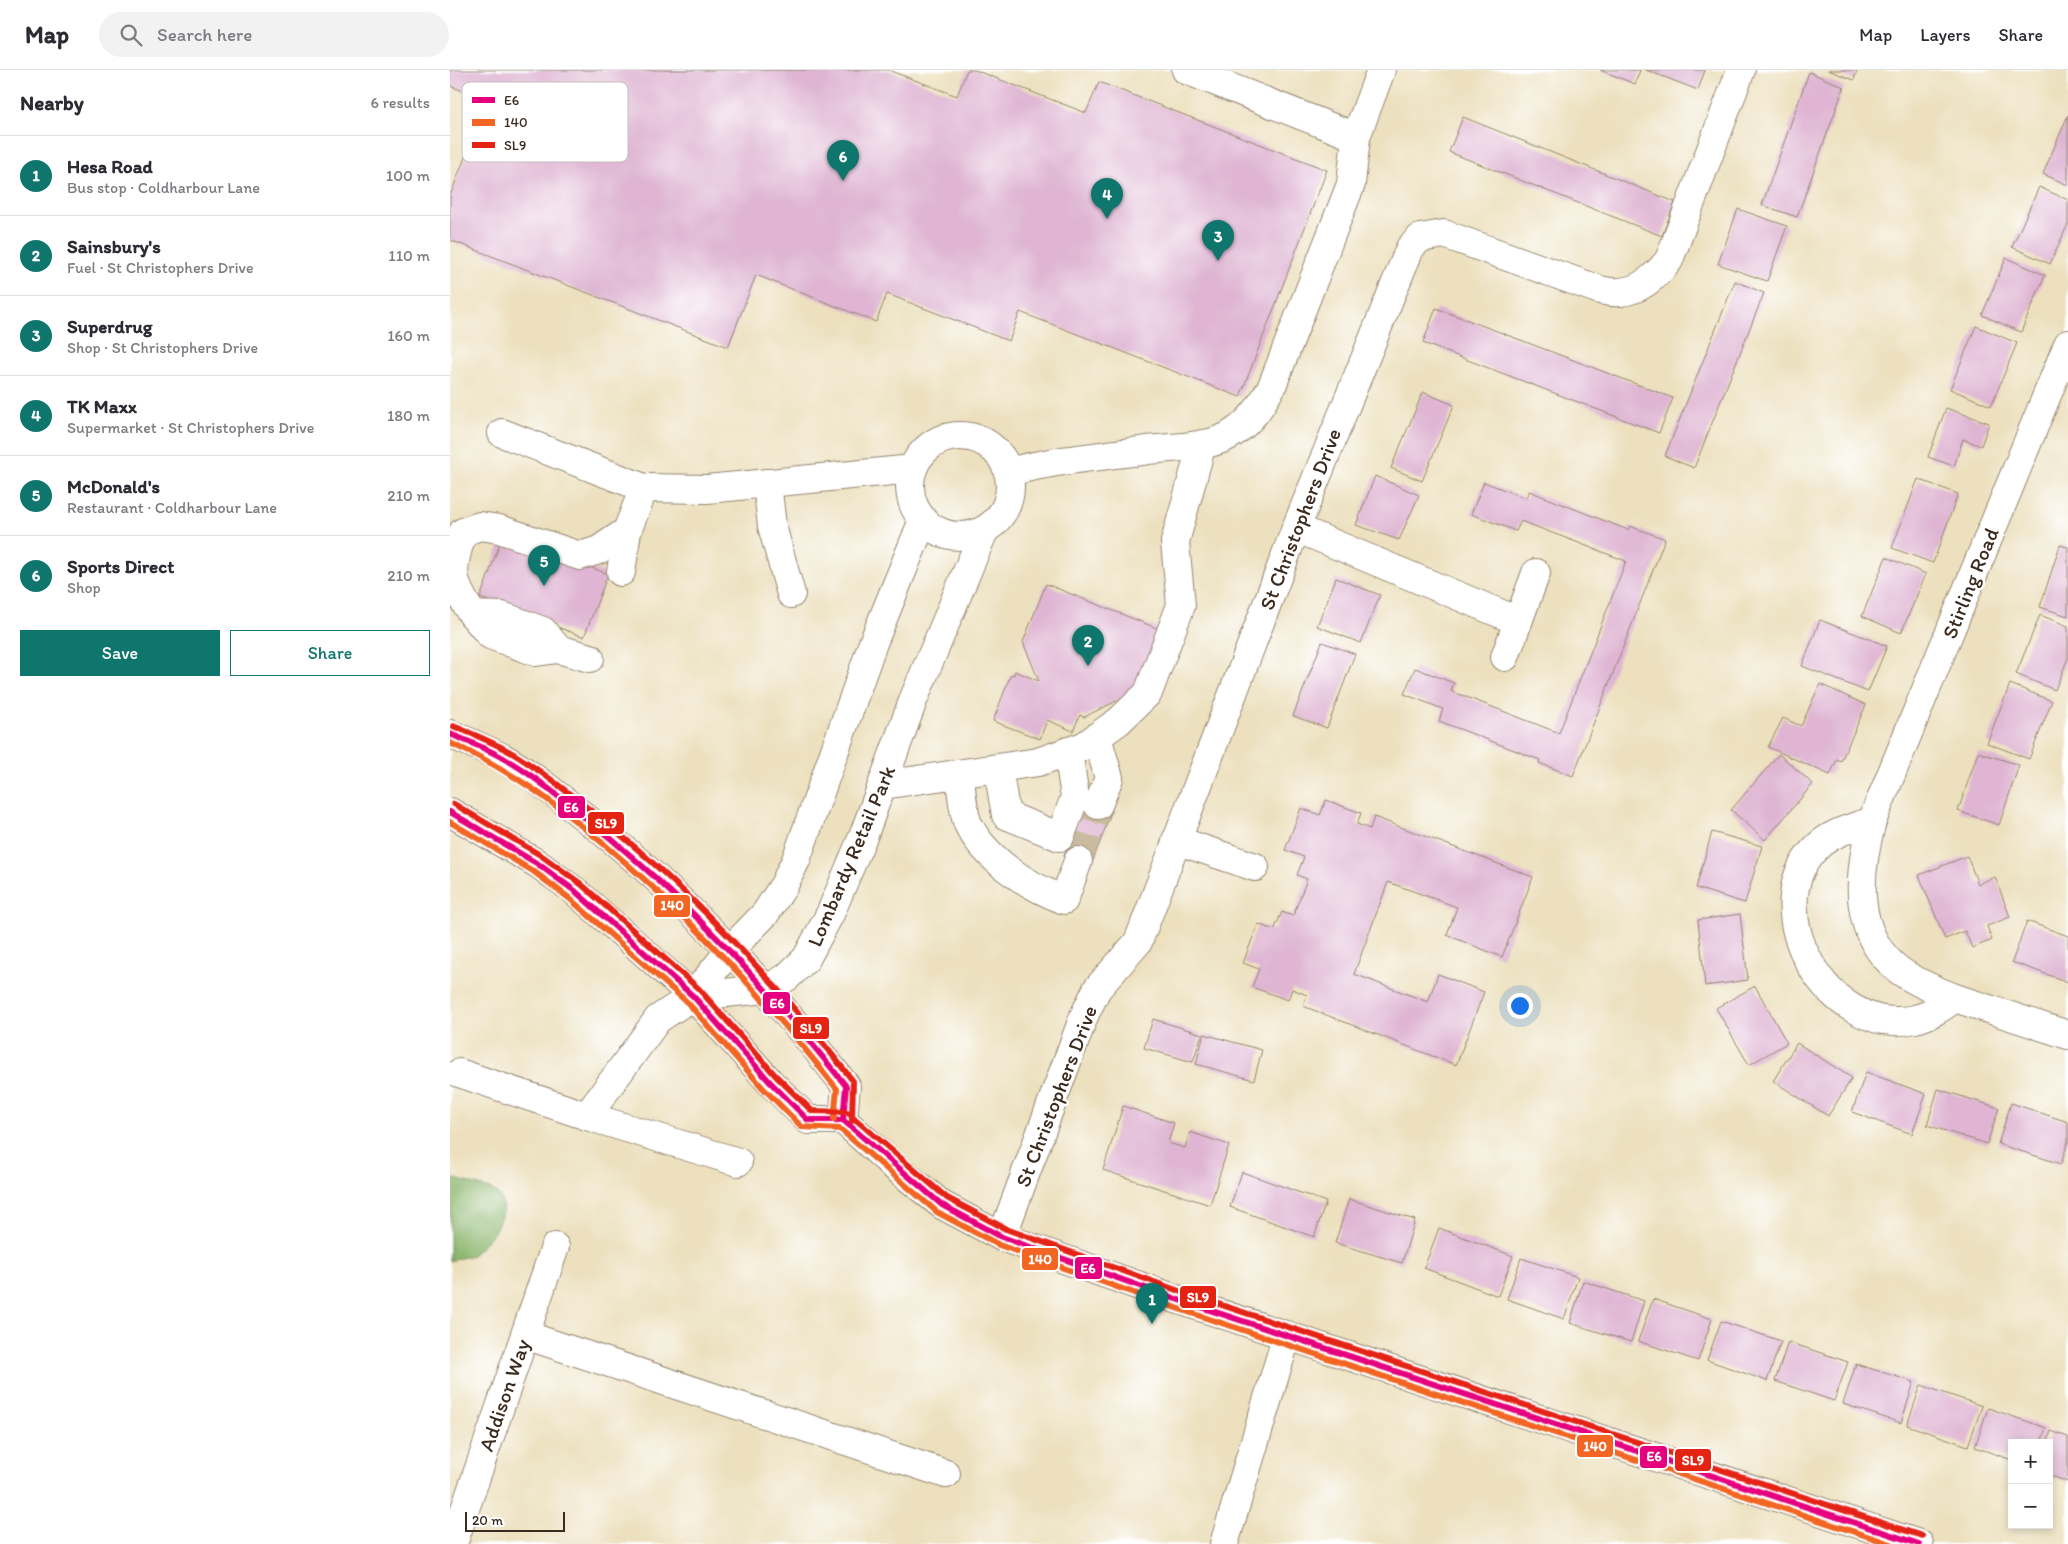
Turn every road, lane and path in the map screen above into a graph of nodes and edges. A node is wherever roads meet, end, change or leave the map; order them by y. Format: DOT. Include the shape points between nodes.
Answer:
graph roads {
  1 [pos="1186,70"];
  2 [pos="1381,70"];
  3 [pos="1741,70"];
  4 [pos="1356,137"];
  5 [pos="2068,344"];
  6 [pos="502,433"];
  7 [pos="1202,444"];
  8 [pos="913,469"];
  9 [pos="1009,472"];
  10 [pos="767,482"];
  11 [pos="644,488"];
  12 [pos="922,520"];
  13 [pos="1296,528"];
  14 [pos="627,530"];
  15 [pos="984,531"];
  16 [pos="621,572"];
  17 [pos="1536,573"];
  18 [pos="791,594"];
  19 [pos="1518,620"];
  20 [pos="1505,657"];
  21 [pos="590,658"];
  22 [pos="450,714"];
  23 [pos="1097,737"];
  24 [pos="459,738"];
  25 [pos="1068,751"];
  26 [pos="998,769"];
  27 [pos="959,774"];
  28 [pos="883,785"];
  29 [pos="1098,805"];
  30 [pos="457,820"];
  31 [pos="1872,821"];
  32 [pos="1176,840"];
  33 [pos="1078,861"];
  34 [pos="1255,867"];
  35 [pos="731,949"];
  36 [pos="767,989"];
  37 [pos="693,996"];
  38 [pos="1955,998"];
  39 [pos="2068,1035"];
  40 [pos="459,1072"];
  41 [pos="587,1116"];
  42 [pos="843,1120"];
  43 [pos="738,1162"];
  44 [pos="1002,1237"];
  45 [pos="555,1247"];
  46 [pos="525,1335"];
  47 [pos="1287,1336"];
  48 [pos="946,1474"];
  49 [pos="454,1544"];
  50 [pos="1224,1544"];
  51 [pos="1918,1544"];
  1 -- 4 [label="street"];
  2 -- 4 [label="street"];
  3 -- 13 [label="street, St Christophers Drive" via="1669,260 1651,281 1638,288 1612,294 1444,234 1420,238 1410,248"];
  4 -- 7 [label="street" via="1351,184 1272,386 1259,409 1245,424 1229,436"];
  5 -- 31 [label="street, Stirling Road"];
  6 -- 11 [label="street"];
  7 -- 9 [label="street" via="1048,462"];
  7 -- 23 [label="street" via="1175,542 1181,605 1148,693 1119,722"];
  8 -- 9 [label="street" via="932,444 946,437 962,436 991,446"];
  8 -- 10 [label="street"];
  8 -- 12 [label="street" via="911,496"];
  9 -- 15 [label="street" via="1011,489 1007,506 998,520"];
  10 -- 11 [label="street" via="707,488"];
  10 -- 18 [label="street" via="772,526"];
  11 -- 14 [label="street"];
  12 -- 15 [label="street" via="951,536 968,536"];
  12 -- 35 [label="street" via="873,643 796,860 784,886 765,914"];
  13 -- 19 [label="street"];
  13 -- 32 [label="street, St Christophers Drive"];
  14 -- 16 [label="street"];
  14 -- 21 [label="street" via="599,550 580,556 499,529 480,526 463,532 453,552 450,572 457,592 490,635 536,652 558,649"];
  15 -- 28 [label="street, Lombardy Retail Park" via="914,698"];
  17 -- 19 [label="street"];
  19 -- 20 [label="street"];
  22 -- 24 [label="street"];
  23 -- 25 [label="street"];
  23 -- 29 [label="street" via="1109,778"];
  24 -- 35 [label="street" via="506,760 567,804 676,895"];
  25 -- 26 [label="street" via="1038,762"];
  25 -- 26 [label="street" via="1075,797 1060,837 1006,816"];
  26 -- 27 [label="street"];
  27 -- 28 [label="street"];
  27 -- 33 [label="street" via="968,823 989,852 1022,879 1064,900"];
  28 -- 36 [label="street, Lombardy Retail Park" via="830,914 806,959 787,977"];
  30 -- 37 [label="street" via="538,864 575,891"];
  31 -- 38 [label="street, Stirling Road" via="1861,873 1861,897 1867,926 1877,946 1901,972"];
  31 -- 38 [label="street" via="1828,837 1805,862 1796,883 1794,903 1795,923 1806,957 1840,1002 1869,1018 1885,1021 1915,1019 1934,1013"];
  32 -- 34 [label="street"];
  32 -- 44 [label="street, St Christophers Drive" via="1138,942 1097,989 1084,1016"];
  35 -- 36 [label="street"];
  35 -- 37 [label="street"];
  36 -- 37 [label="street, Lombardy Retail Park"];
  36 -- 42 [label="street" via="846,1086"];
  37 -- 41 [label="street" via="658,1019"];
  37 -- 42 [label="street" via="808,1120"];
  38 -- 39 [label="street, Stirling Road"];
  40 -- 41 [label="street"];
  41 -- 43 [label="street"];
  42 -- 44 [label="street" via="942,1205"];
  44 -- 47 [label="street"];
  45 -- 46 [label="street, Addison Way"];
  46 -- 48 [label="street"];
  46 -- 49 [label="street, Addison Way"];
  47 -- 50 [label="street"];
  47 -- 51 [label="street"];
}
